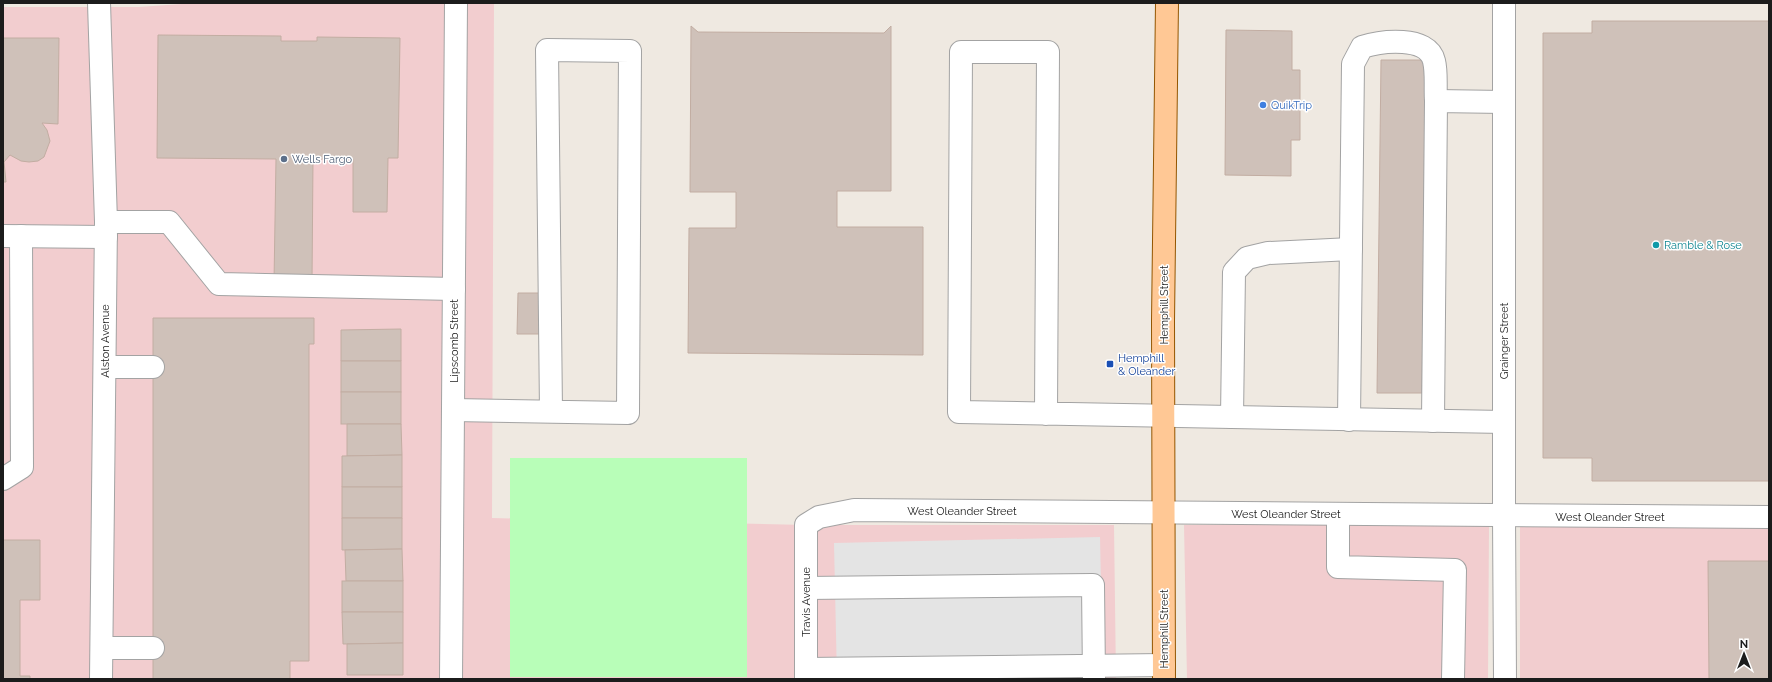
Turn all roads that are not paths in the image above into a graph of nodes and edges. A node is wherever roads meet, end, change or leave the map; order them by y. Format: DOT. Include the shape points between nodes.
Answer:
graph roads {
  1 [pos="99,3"];
  2 [pos="456,3"];
  3 [pos="1167,3"];
  4 [pos="1504,3"];
  5 [pos="1436,101"];
  6 [pos="1504,102"];
  7 [pos="106,229"];
  8 [pos="12,236"];
  9 [pos="1351,250"];
  10 [pos="454,289"];
  11 [pos="105,367"];
  12 [pos="153,367"];
  13 [pos="453,410"];
  14 [pos="551,411"];
  15 [pos="1046,414"];
  16 [pos="1163,416"];
  17 [pos="1232,417"];
  18 [pos="1349,420"];
  19 [pos="1433,421"];
  20 [pos="1504,422"];
  21 [pos="3,479"];
  22 [pos="1163,513"];
  23 [pos="1338,514"];
  24 [pos="1504,516"];
  25 [pos="1769,517"];
  26 [pos="806,525"];
  27 [pos="806,588"];
  28 [pos="102,648"];
  29 [pos="152,648"];
  30 [pos="1164,672"];
  31 [pos="1094,673"];
  32 [pos="806,674"];
  33 [pos="833,674"];
  34 [pos="101,679"];
  35 [pos="451,679"];
  36 [pos="1453,679"];
  37 [pos="1505,679"];
  1 -- 7 [label="street, Alston Avenue"];
  2 -- 10 [label="street, Lipscomb Street"];
  3 -- 16 [label="main road, Hemphill Street"];
  4 -- 6 [label="street, Grainger Street"];
  5 -- 6 [label="street"];
  5 -- 9 [label="street" via="1434,60 1425,48 1414,43 1378,42 1362,47 1353,64"];
  5 -- 19 [label="street"];
  6 -- 20 [label="street, Grainger Street"];
  7 -- 8 [label="street"];
  7 -- 10 [label="street" via="169,222 219,284"];
  7 -- 11 [label="street, Alston Avenue"];
  8 -- 21 [label="street" via="22,466"];
  9 -- 17 [label="street" via="1268,253 1247,258 1234,272"];
  9 -- 18 [label="street"];
  10 -- 13 [label="street, Lipscomb Street"];
  11 -- 12 [label="street"];
  11 -- 28 [label="street, Alston Avenue"];
  13 -- 14 [label="street"];
  13 -- 35 [label="street, Lipscomb Street"];
  14 -- 14 [label="street" via="628,412 630,51 547,50"];
  15 -- 15 [label="street" via="959,412 961,52 1048,52"];
  15 -- 16 [label="street"];
  16 -- 17 [label="street"];
  16 -- 22 [label="main road, Hemphill Street"];
  17 -- 18 [label="street"];
  18 -- 19 [label="street"];
  19 -- 20 [label="street"];
  20 -- 24 [label="street, Grainger Street"];
  22 -- 23 [label="street, West Oleander Street"];
  22 -- 26 [label="street, West Oleander Street" via="854,510 819,517"];
  22 -- 30 [label="main road, Hemphill Street"];
  23 -- 24 [label="street, West Oleander Street"];
  23 -- 36 [label="street" via="1338,567 1455,570"];
  24 -- 25 [label="street, West Oleander Street"];
  24 -- 37 [label="street, Grainger Street"];
  26 -- 27 [label="street, Travis Avenue"];
  27 -- 31 [label="street" via="1093,585"];
  27 -- 32 [label="street, Travis Avenue"];
  28 -- 29 [label="street"];
  28 -- 34 [label="street, Alston Avenue"];
  30 -- 31 [label="street"];
  31 -- 33 [label="street"];
  32 -- 33 [label="street"];
}
